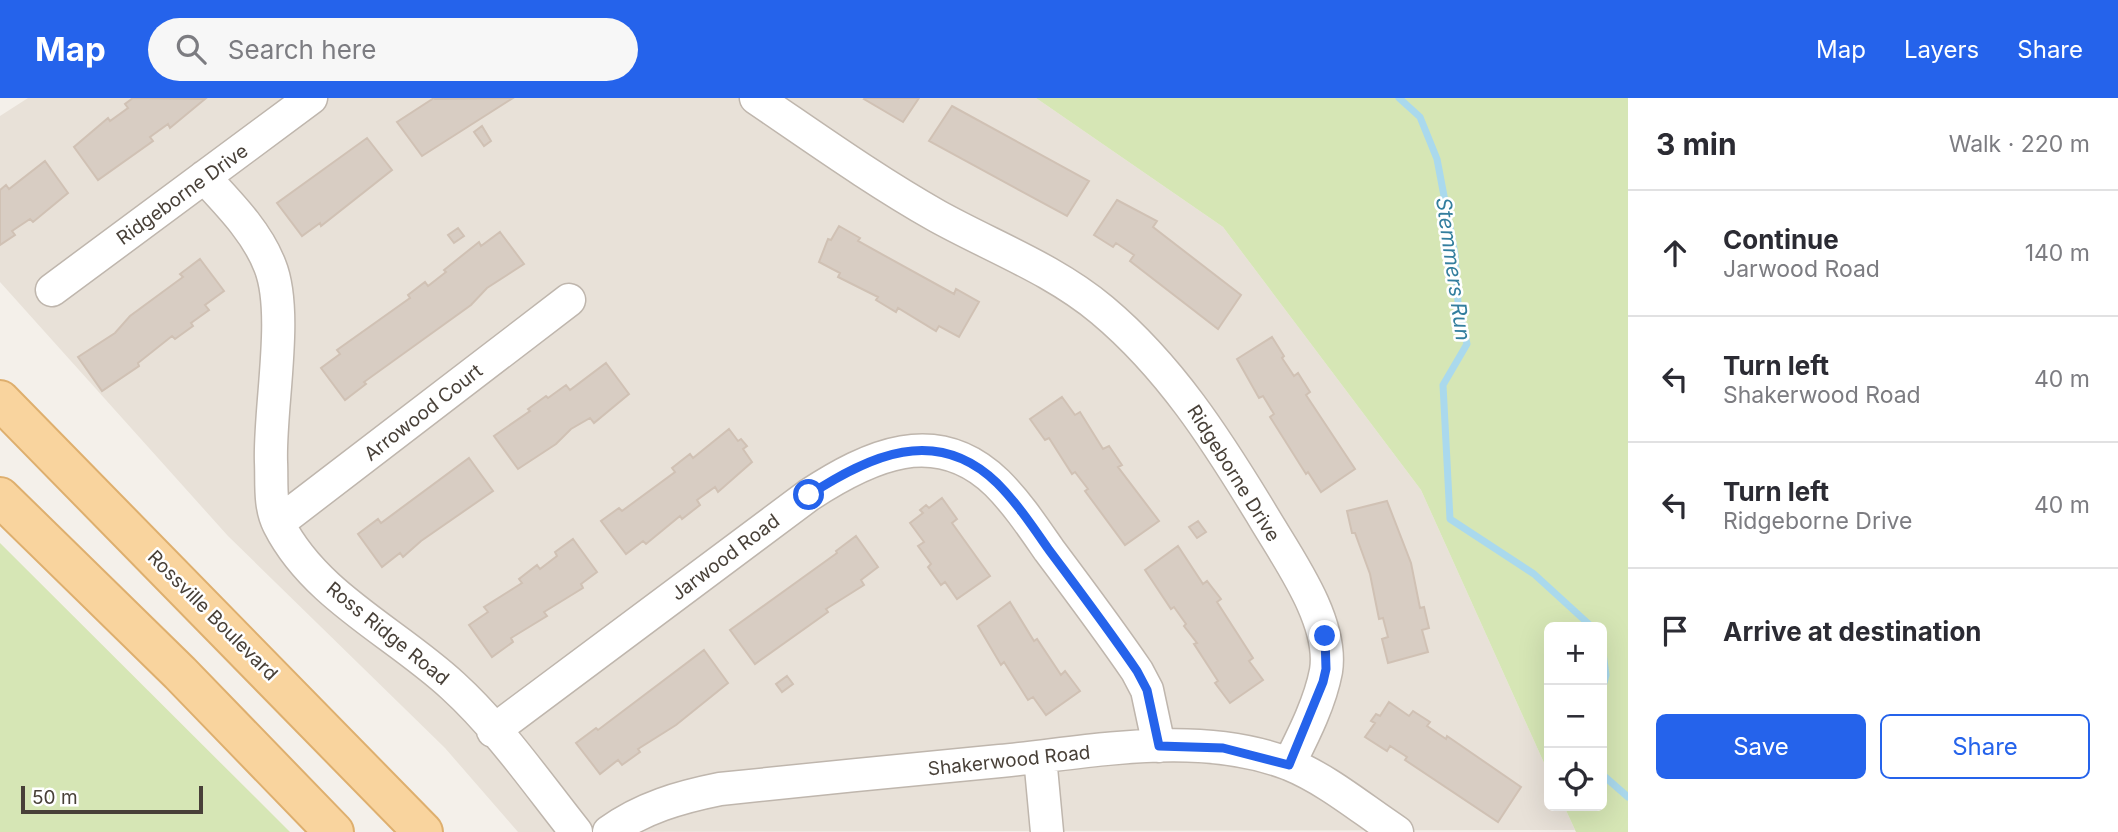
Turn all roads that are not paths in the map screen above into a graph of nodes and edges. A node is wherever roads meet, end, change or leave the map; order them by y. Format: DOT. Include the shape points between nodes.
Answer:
graph roads {
  1 [pos="312,98"];
  2 [pos="756,98"];
  3 [pos="204,177"];
  4 [pos="52,290"];
  5 [pos="569,300"];
  6 [pos="0,400"];
  7 [pos="0,497"];
  8 [pos="278,523"];
  9 [pos="493,731"];
  10 [pos="1159,746"];
  11 [pos="1040,757"];
  12 [pos="1289,765"];
  13 [pos="334,832"];
  14 [pos="423,832"];
  15 [pos="576,832"];
  16 [pos="609,832"];
  17 [pos="1047,832"];
  18 [pos="1397,832"];
  1 -- 3 [label="street, Ridgeborne Drive"];
  2 -- 12 [label="street, Ridgeborne Drive" via="937,216 1075,290 1103,311 1179,388 1213,435 1320,620 1326,669"];
  3 -- 4 [label="street, Ridgeborne Drive"];
  3 -- 8 [label="street, Ross Ridge Road" via="235,209 262,248 276,287 271,451 273,512"];
  5 -- 8 [label="street, Arrowood Court"];
  6 -- 14 [label="main road, Rossville Boulevard"];
  7 -- 13 [label="main road"];
  8 -- 9 [label="street, Ross Ridge Road" via="310,568 454,687"];
  9 -- 10 [label="street, Jarwood Road" via="809,495 864,462 911,450 936,451 978,468 1016,504 1137,671 1147,690"];
  9 -- 15 [label="street, Ross Ridge Road"];
  10 -- 11 [label="street, Shakerwood Road"];
  10 -- 12 [label="street, Shakerwood Road" via="1223,748"];
  11 -- 16 [label="street, Shakerwood Road" via="720,789 654,807"];
  11 -- 17 [label="street"];
  12 -- 18 [label="street, Shakerwood Road"];
}
